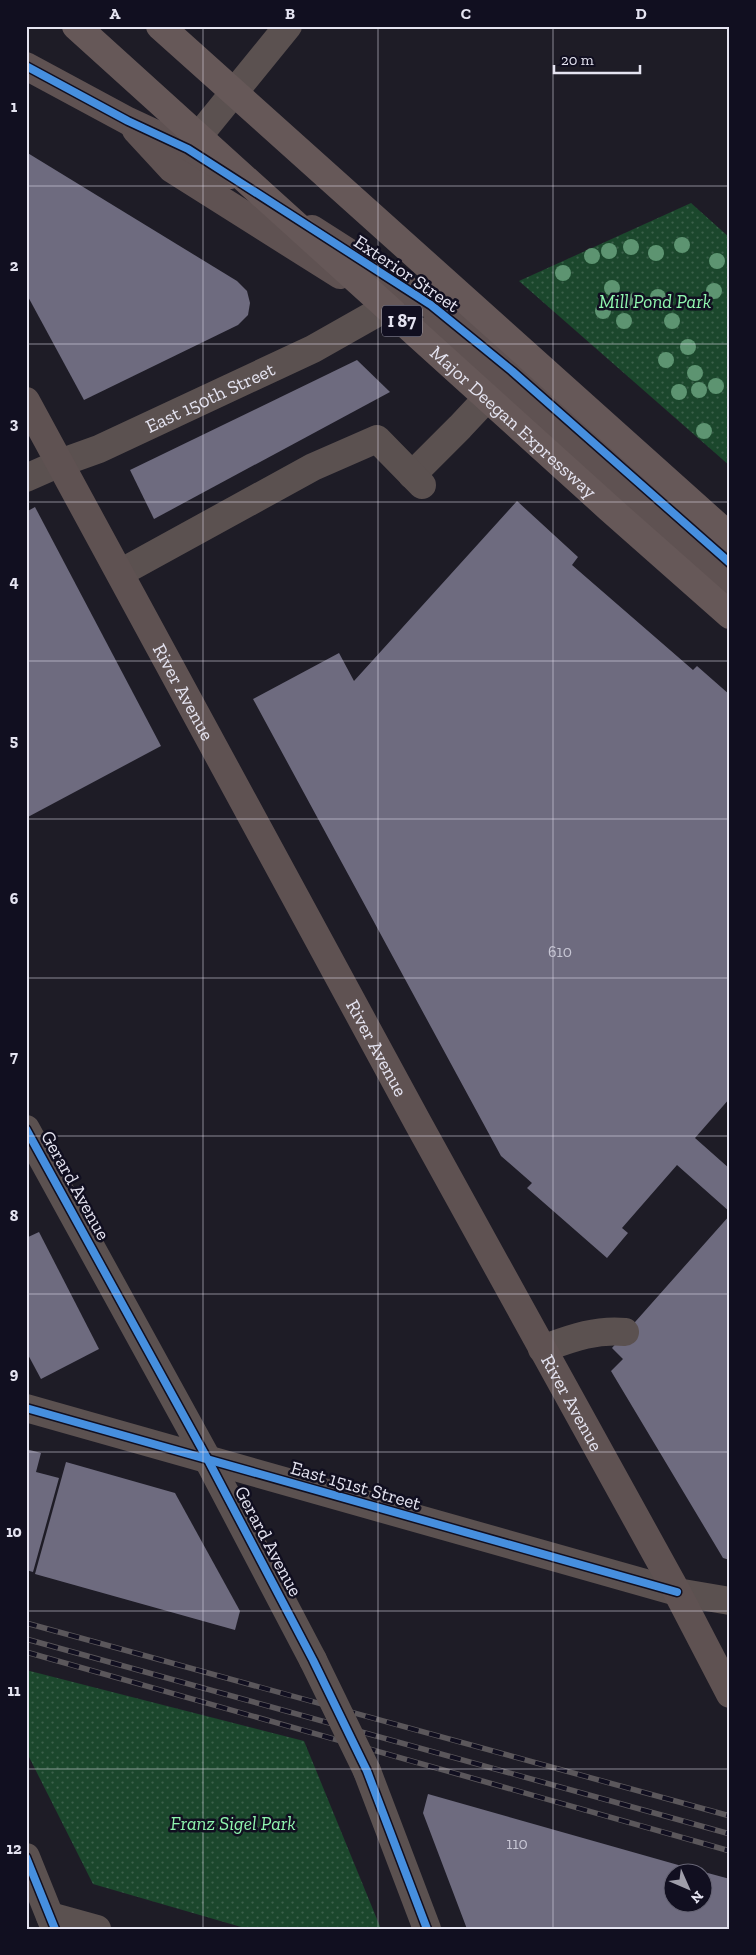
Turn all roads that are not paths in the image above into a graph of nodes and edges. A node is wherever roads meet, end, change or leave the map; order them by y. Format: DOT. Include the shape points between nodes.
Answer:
graph roads {
  1 [pos="76,26"];
  2 [pos="160,26"];
  3 [pos="288,26"];
  4 [pos="26,66"];
  5 [pos="128,122"];
  6 [pos="188,149"];
  7 [pos="388,306"];
  8 [pos="505,378"];
  9 [pos="26,401"];
  10 [pos="60,463"];
  11 [pos="26,478"];
  12 [pos="730,537"];
  13 [pos="730,563"];
  14 [pos="120,573"];
  15 [pos="730,591"];
  16 [pos="730,615"];
  17 [pos="26,1129"];
  18 [pos="625,1332"];
  19 [pos="542,1349"];
  20 [pos="26,1408"];
  21 [pos="208,1460"];
  22 [pos="677,1592"];
  23 [pos="730,1601"];
  24 [pos="730,1694"];
  25 [pos="26,1857"];
  26 [pos="53,1922"];
  27 [pos="97,1929"];
  28 [pos="427,1929"];
  1 -- 16 [label="highway, Major Deegan Expressway / I 87, bridge"];
  2 -- 12 [label="highway, bridge"];
  3 -- 6 [label="street"];
  4 -- 5 [label="main road, Exterior Street"];
  5 -- 6 [label="main road, Exterior Street"];
  5 -- 7 [label="main road, Exterior Street" via="172,169"];
  6 -- 8 [label="main road, Exterior Street" via="430,305"];
  7 -- 8 [label="main road, Exterior Street"];
  7 -- 10 [label="street, East 150th Street" via="283,364 99,449"];
  8 -- 13 [label="main road, Exterior Street"];
  8 -- 14 [label="street" via="417,480 377,440 314,467"];
  8 -- 15 [label="main road, Exterior Street"];
  9 -- 10 [label="main road, River Avenue"];
  10 -- 11 [label="street, East 150th Street"];
  10 -- 14 [label="main road, River Avenue"];
  14 -- 19 [label="main road, River Avenue"];
  17 -- 21 [label="street, Gerard Avenue"];
  18 -- 19 [label="street" via="588,1333"];
  19 -- 22 [label="main road, River Avenue"];
  20 -- 21 [label="street, East 151st Street"];
  21 -- 22 [label="street, East 151st Street"];
  21 -- 28 [label="street, Gerard Avenue, bridge" via="367,1771"];
  22 -- 23 [label="street, East 151st Street"];
  22 -- 24 [label="main road, River Avenue"];
  25 -- 26 [label="street"];
  26 -- 27 [label="street"];
}
